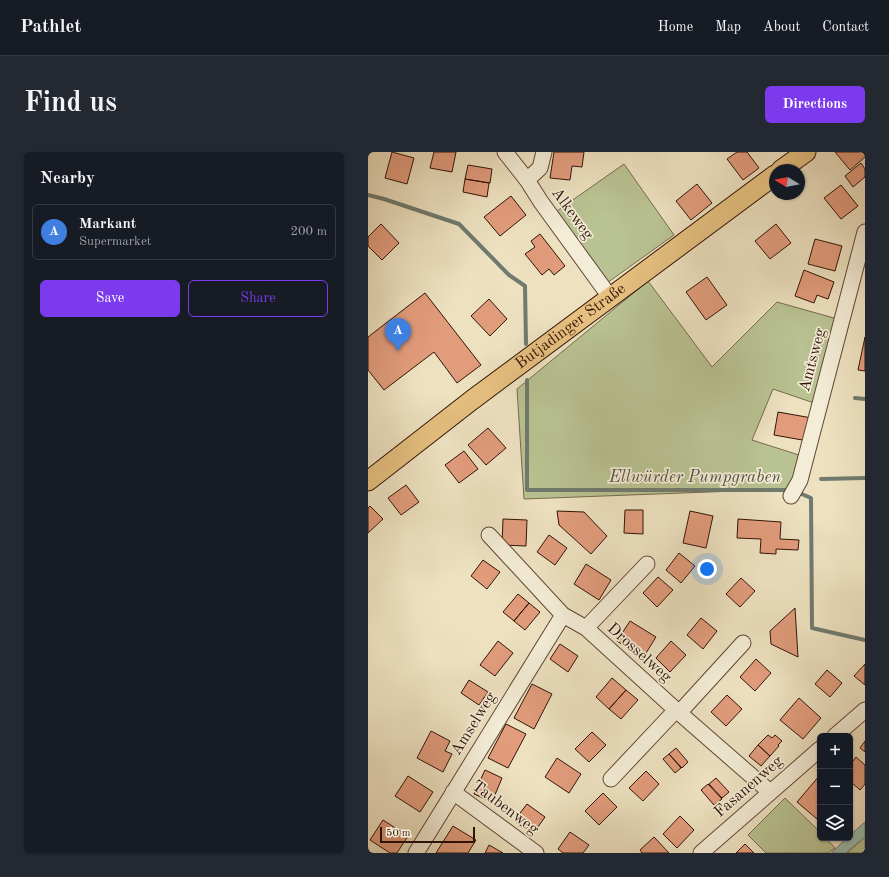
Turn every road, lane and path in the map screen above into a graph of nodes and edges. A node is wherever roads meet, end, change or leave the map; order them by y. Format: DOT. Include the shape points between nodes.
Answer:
graph roads {
  1 [pos="505,152"];
  2 [pos="544,152"];
  3 [pos="806,152"];
  4 [pos="789,164"];
  5 [pos="769,179"];
  6 [pos="527,180"];
  7 [pos="865,232"];
  8 [pos="610,297"];
  9 [pos="368,480"];
  10 [pos="791,496"];
  11 [pos="489,535"];
  12 [pos="647,564"];
  13 [pos="563,615"];
  14 [pos="586,628"];
  15 [pos="743,643"];
  16 [pos="865,710"];
  17 [pos="677,712"];
  18 [pos="838,733"];
  19 [pos="817,752"];
  20 [pos="611,779"];
  21 [pos="453,792"];
  22 [pos="770,792"];
  23 [pos="416,853"];
  24 [pos="536,853"];
  25 [pos="701,853"];
  1 -- 6 [label="street, Alkeweg"];
  2 -- 6 [label="street" via="540,168"];
  3 -- 4 [label="main road"];
  5 -- 8 [label="main road, Butjadinger Straße"];
  6 -- 8 [label="street, Alkeweg"];
  7 -- 10 [label="street, Amtsweg" via="800,480"];
  8 -- 9 [label="main road, Butjadinger Straße"];
  11 -- 13 [label="street, Drosselweg"];
  12 -- 14 [label="street"];
  13 -- 14 [label="street, Drosselweg"];
  13 -- 21 [label="street, Amselweg"];
  14 -- 17 [label="street, Drosselweg"];
  15 -- 17 [label="street"];
  16 -- 18 [label="street"];
  17 -- 20 [label="street"];
  17 -- 22 [label="street, Drosselweg"];
  19 -- 22 [label="street, Fasanenweg"];
  21 -- 23 [label="street, Amselweg"];
  21 -- 24 [label="street, Taubenweg"];
  22 -- 25 [label="street, Fasanenweg"];
}
